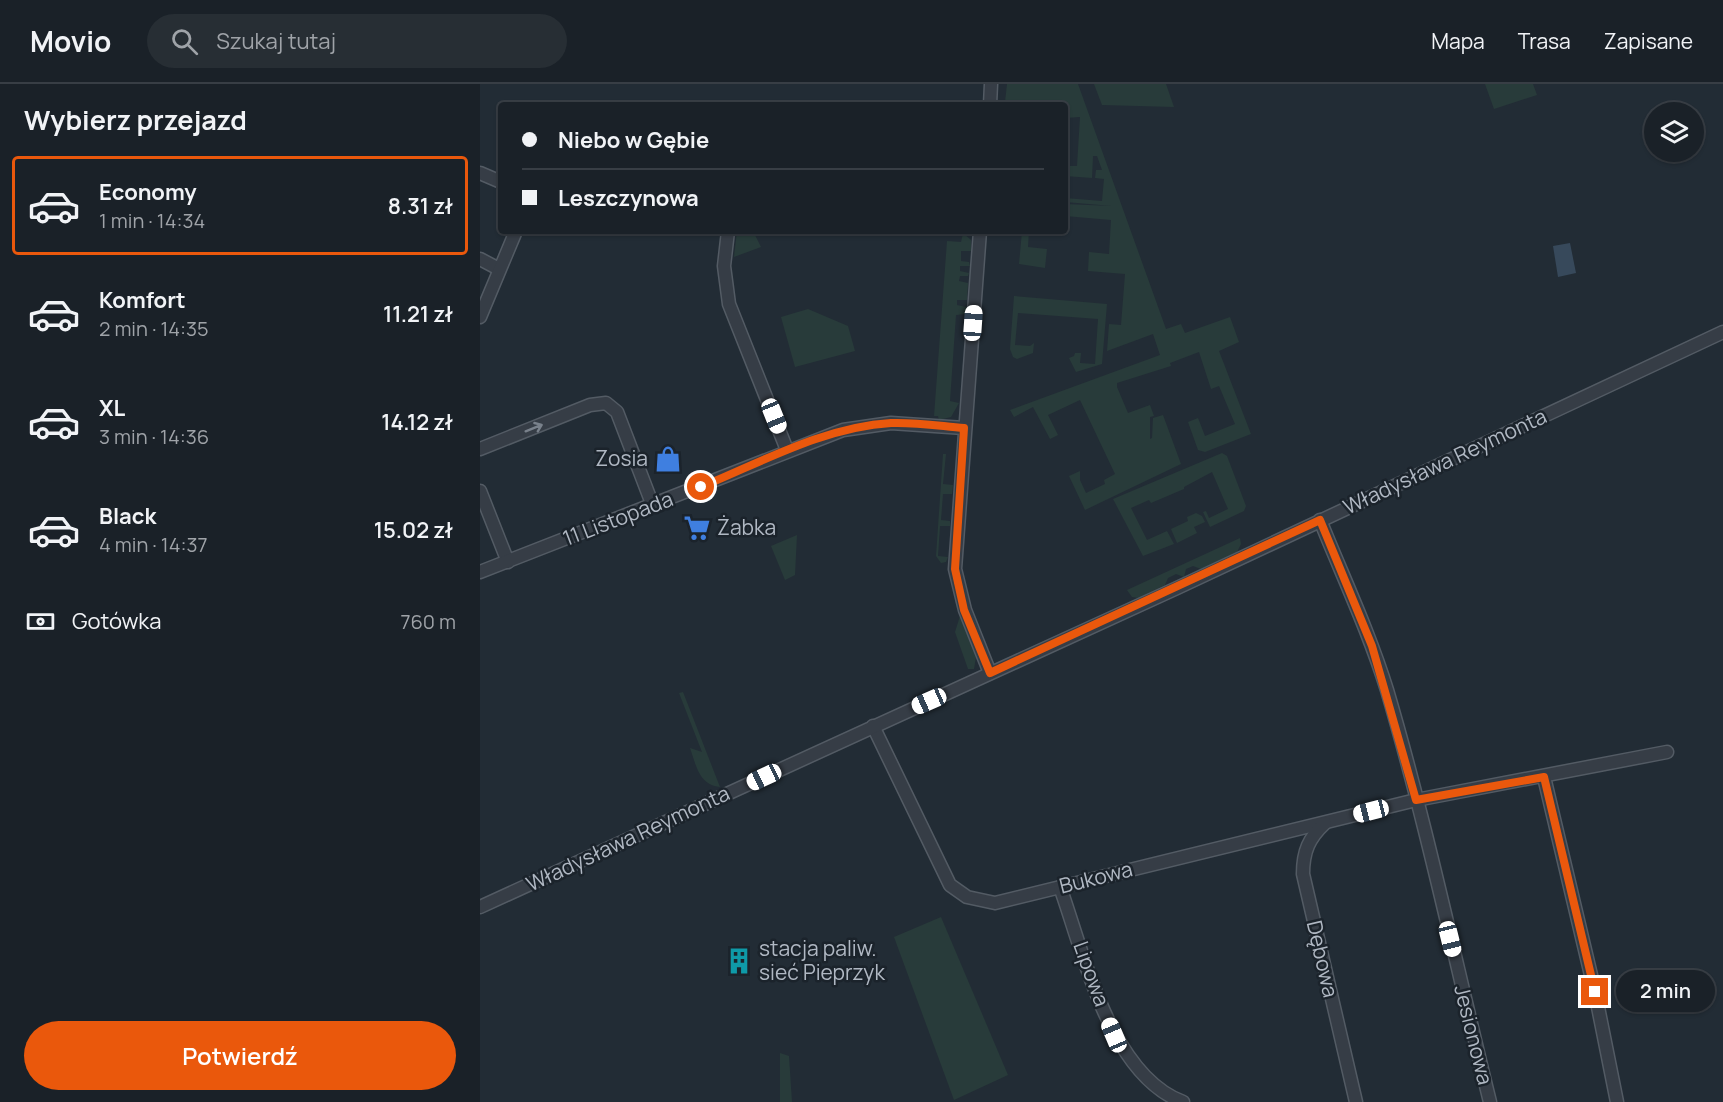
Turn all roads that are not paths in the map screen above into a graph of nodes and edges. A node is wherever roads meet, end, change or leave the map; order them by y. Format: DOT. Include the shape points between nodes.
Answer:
graph roads {
  1 [pos="991,84"];
  2 [pos="990,102"];
  3 [pos="480,173"];
  4 [pos="498,181"];
  5 [pos="515,234"];
  6 [pos="728,234"];
  7 [pos="980,234"];
  8 [pos="480,259"];
  9 [pos="499,269"];
  10 [pos="480,317"];
  11 [pos="1723,332"];
  12 [pos="964,428"];
  13 [pos="480,449"];
  14 [pos="787,450"];
  15 [pos="480,491"];
  16 [pos="653,506"];
  17 [pos="1320,520"];
  18 [pos="508,562"];
  19 [pos="480,572"];
  20 [pos="990,673"];
  21 [pos="873,726"];
  22 [pos="1667,752"];
  23 [pos="1544,777"];
  24 [pos="1416,800"];
  25 [pos="1326,822"];
  26 [pos="1060,887"];
  27 [pos="480,907"];
  28 [pos="1183,1102"];
  29 [pos="1356,1102"];
  30 [pos="1490,1102"];
  31 [pos="1617,1102"];
  1 -- 2 [label="street"];
  3 -- 4 [label="street"];
  5 -- 9 [label="street"];
  6 -- 14 [label="street" via="724,266 729,304"];
  7 -- 12 [label="street"];
  8 -- 9 [label="street"];
  9 -- 10 [label="street"];
  11 -- 17 [label="street, Władysława Reymonta"];
  12 -- 14 [label="street, 11 Listopada" via="895,423 869,426 843,430"];
  12 -- 20 [label="street" via="955,569 964,610"];
  13 -- 16 [label="street, one-way" via="590,405 606,403 617,412"];
  14 -- 16 [label="street, 11 Listopada"];
  15 -- 18 [label="street"];
  16 -- 18 [label="street, 11 Listopada"];
  17 -- 20 [label="street, Władysława Reymonta"];
  17 -- 24 [label="street, Jesionowa" via="1372,646"];
  18 -- 19 [label="street, 11 Listopada"];
  20 -- 21 [label="street, Władysława Reymonta"];
  21 -- 26 [label="street, Bukowa" via="942,870 958,892 995,903"];
  21 -- 27 [label="street, Władysława Reymonta"];
  22 -- 23 [label="street, Bukowa"];
  23 -- 24 [label="street, Bukowa"];
  23 -- 31 [label="street"];
  24 -- 25 [label="street, Bukowa"];
  24 -- 30 [label="street, Jesionowa"];
  25 -- 26 [label="street, Bukowa"];
  25 -- 29 [label="street, Dębowa" via="1311,837 1303,856 1302,874"];
  26 -- 28 [label="street, Lipowa" via="1114,1035 1150,1083"];
}
